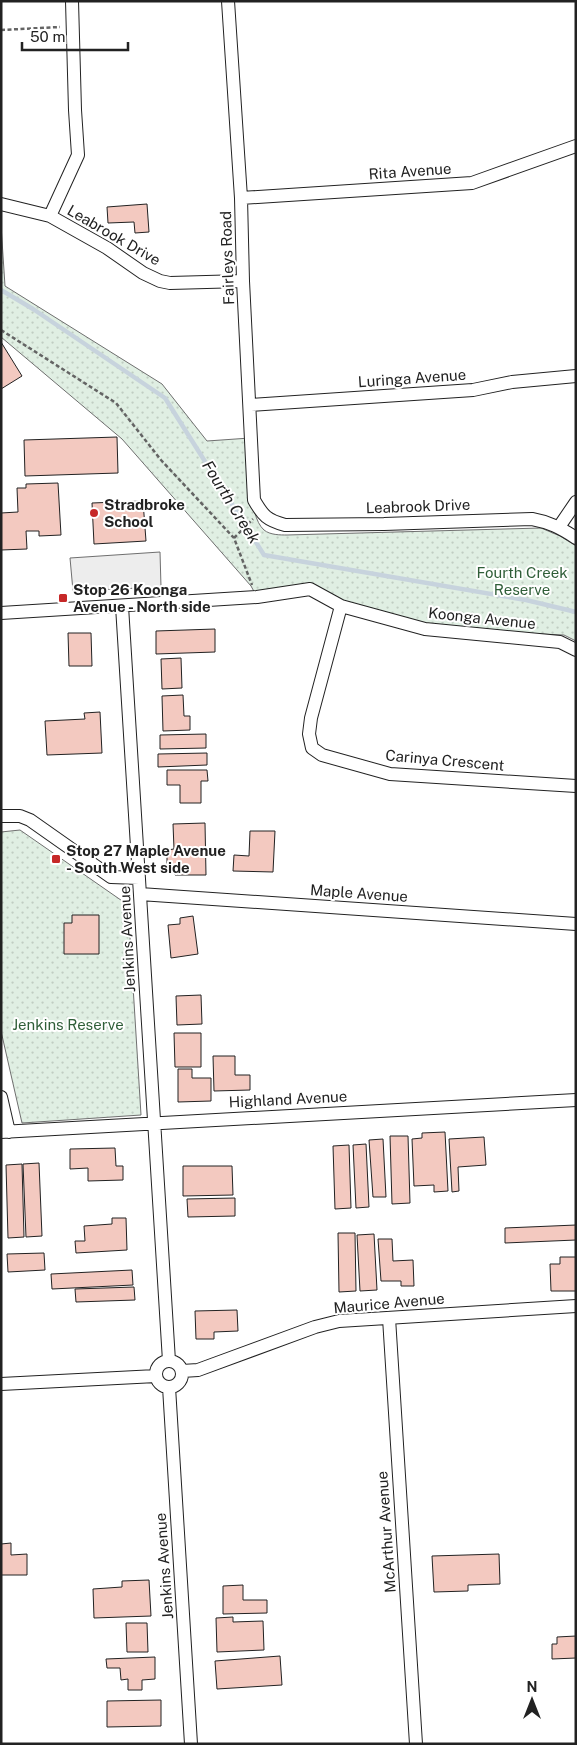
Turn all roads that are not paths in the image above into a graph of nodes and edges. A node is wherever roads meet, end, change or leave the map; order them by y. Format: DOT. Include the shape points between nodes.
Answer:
graph roads {
  1 [pos="72,1"];
  2 [pos="228,1"];
  3 [pos="576,146"];
  4 [pos="241,198"];
  5 [pos="1,204"];
  6 [pos="50,216"];
  7 [pos="243,281"];
  8 [pos="576,376"];
  9 [pos="250,405"];
  10 [pos="576,502"];
  11 [pos="261,511"];
  12 [pos="559,527"];
  13 [pos="576,538"];
  14 [pos="122,606"];
  15 [pos="341,606"];
  16 [pos="1,613"];
  17 [pos="576,650"];
  18 [pos="576,786"];
  19 [pos="1,816"];
  20 [pos="139,878"];
  21 [pos="140,894"];
  22 [pos="576,924"];
  23 [pos="1,1097"];
  24 [pos="576,1100"];
  25 [pos="153,1123"];
  26 [pos="5,1132"];
  27 [pos="576,1306"];
  28 [pos="389,1318"];
  29 [pos="169,1361"];
  30 [pos="182,1371"];
  31 [pos="156,1376"];
  32 [pos="1,1384"];
  33 [pos="170,1387"];
  34 [pos="192,1744"];
  35 [pos="416,1744"];
  1 -- 6 [label="street" via="78,155"];
  2 -- 4 [label="street, Fairleys Road"];
  3 -- 4 [label="street, Rita Avenue" via="472,183"];
  4 -- 7 [label="street, Fairleys Road"];
  5 -- 6 [label="street, Leabrook Drive"];
  6 -- 7 [label="street, Leabrook Drive" via="160,281"];
  7 -- 9 [label="street, Fairleys Road"];
  8 -- 9 [label="street, Luringa Avenue" via="512,382 473,390"];
  9 -- 11 [label="street, Fairleys Road" via="254,500"];
  10 -- 12 [label="street"];
  11 -- 12 [label="street, Leabrook Drive" via="269,520 285,525 532,518"];
  12 -- 13 [label="street, Leabrook Drive"];
  14 -- 15 [label="street, Koonga Avenue" via="256,597 310,589"];
  14 -- 16 [label="street, Koonga Avenue"];
  14 -- 20 [label="street, Jenkins Avenue"];
  15 -- 17 [label="street, Koonga Avenue" via="425,629 560,642"];
  15 -- 18 [label="street, Carinya Crescent" via="311,718 309,734 312,748 322,755 390,774"];
  19 -- 20 [label="street" via="20,816 30,820 111,877"];
  20 -- 21 [label="street, Jenkins Avenue"];
  21 -- 22 [label="street, Maple Avenue"];
  21 -- 25 [label="street, Jenkins Avenue"];
  23 -- 26 [label="street"];
  24 -- 25 [label="street, Highland Avenue"];
  25 -- 26 [label="street, Highland Avenue"];
  25 -- 29 [label="street, Jenkins Avenue"];
  27 -- 28 [label="street, Maurice Avenue"];
  28 -- 30 [label="street, Maurice Avenue" via="339,1321 315,1327 198,1370"];
  28 -- 35 [label="street, McArthur Avenue"];
  29 -- 30 [label="street" via="175,1362"];
  29 -- 31 [label="street" via="162,1363"];
  30 -- 33 [label="street" via="178,1384"];
  31 -- 32 [label="street"];
  31 -- 33 [label="street" via="163,1386"];
  33 -- 34 [label="street, Jenkins Avenue"];
}
